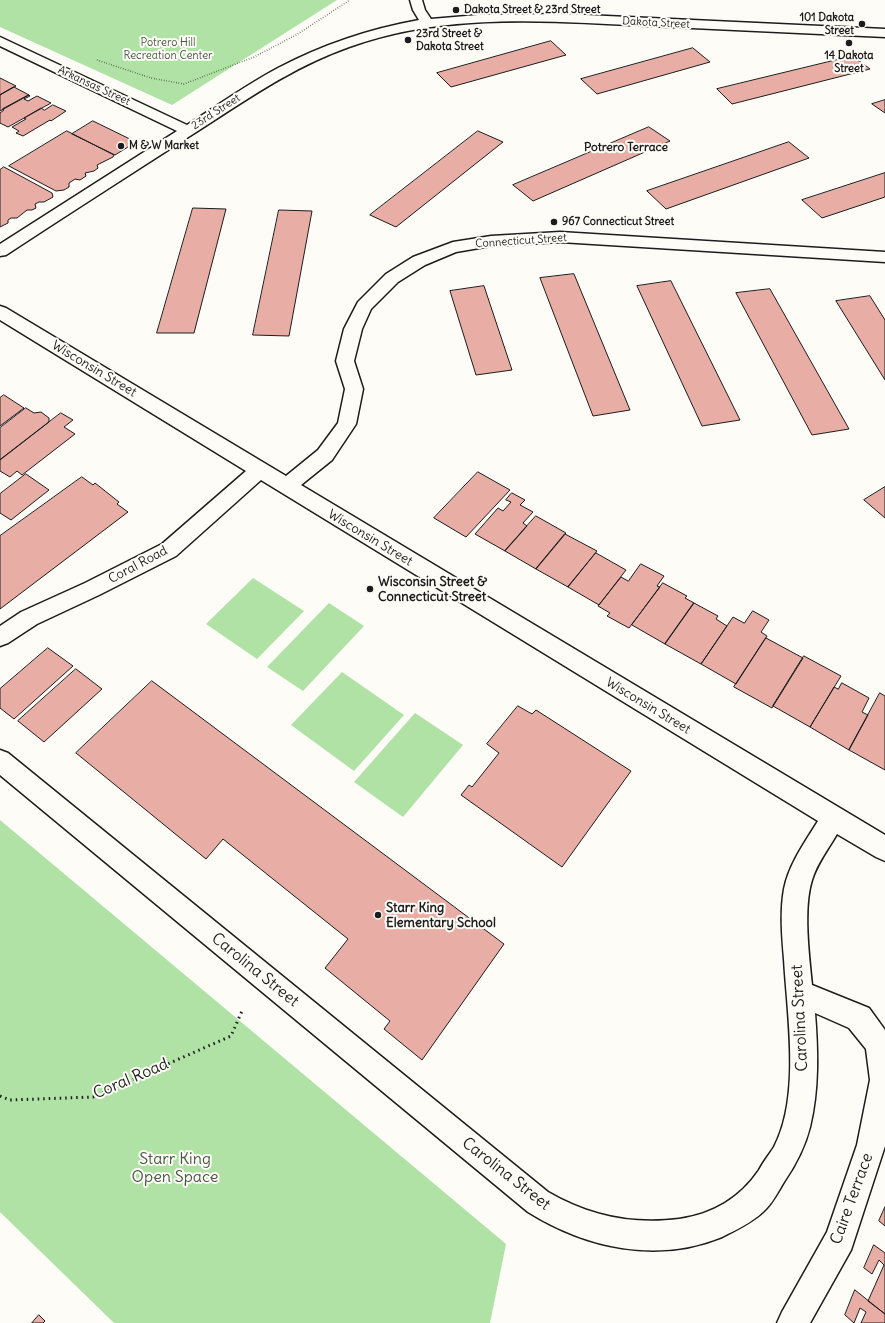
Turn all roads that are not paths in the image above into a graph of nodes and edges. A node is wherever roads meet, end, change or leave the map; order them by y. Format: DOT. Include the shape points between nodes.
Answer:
graph roads {
  1 [pos="416,0"];
  2 [pos="427,23"];
  3 [pos="885,33"];
  4 [pos="0,41"];
  5 [pos="188,131"];
  6 [pos="0,251"];
  7 [pos="885,256"];
  8 [pos="0,312"];
  9 [pos="260,470"];
  10 [pos="286,487"];
  11 [pos="0,637"];
  12 [pos="0,761"];
  13 [pos="833,818"];
  14 [pos="885,849"];
  15 [pos="800,993"];
  16 [pos="793,1323"];
  1 -- 2 [label="street"];
  2 -- 3 [label="street, Dakota Street" via="478,19 564,18"];
  2 -- 5 [label="street, 23rd Street" via="338,46 298,63 260,84"];
  4 -- 5 [label="street, Arkansas Street"];
  5 -- 6 [label="street, 23rd Street"];
  7 -- 10 [label="street, Connecticut Street" via="560,237 491,241 453,247 419,260 392,278 364,306 353,329 345,361 354,389 347,424 325,455"];
  8 -- 9 [label="street, Wisconsin Street"];
  9 -- 10 [label="street, Wisconsin Street"];
  9 -- 11 [label="street, Coral Road" via="169,550 29,618"];
  10 -- 13 [label="street, Wisconsin Street"];
  12 -- 15 [label="street, Carolina Street" via="538,1202 550,1210 588,1226 641,1236 670,1236 699,1230 727,1219 753,1201 774,1175 791,1144 800,1110 804,1074"];
  13 -- 14 [label="street, Wisconsin Street"];
  13 -- 15 [label="street, Carolina Street" via="804,870 798,888 796,938"];
  15 -- 16 [label="street, Caire Terrace" via="859,1018 879,1044 884,1080 871,1145 840,1239"];
}
